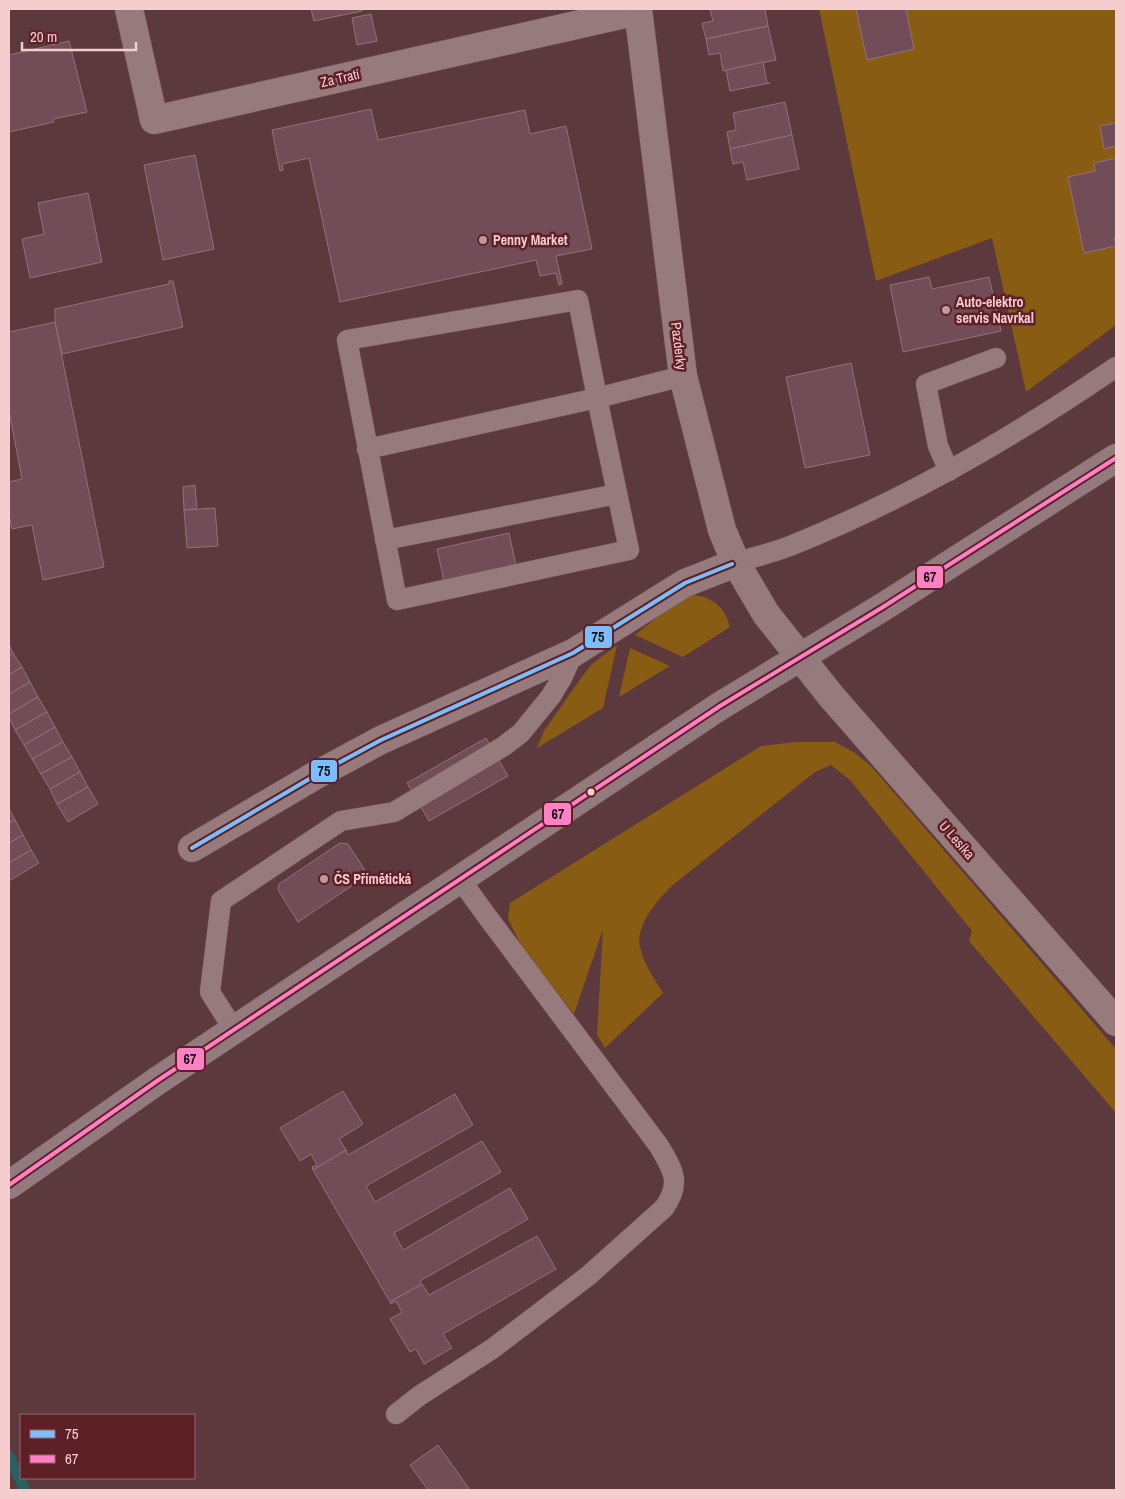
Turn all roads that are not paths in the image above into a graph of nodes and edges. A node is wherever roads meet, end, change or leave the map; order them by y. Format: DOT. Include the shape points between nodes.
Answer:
graph roads {
  1 [pos="128,9"];
  2 [pos="638,10"];
  3 [pos="996,358"];
  4 [pos="1116,367"];
  5 [pos="683,376"];
  6 [pos="597,398"];
  7 [pos="367,449"];
  8 [pos="1116,458"];
  9 [pos="949,471"];
  10 [pos="617,494"];
  11 [pos="385,540"];
  12 [pos="736,563"];
  13 [pos="573,653"];
  14 [pos="800,657"];
  15 [pos="192,848"];
  16 [pos="460,879"];
  17 [pos="1116,1022"];
  18 [pos="234,1030"];
  19 [pos="9,1185"];
  20 [pos="396,1414"];
  1 -- 2 [label="street, Za Tratí" via="154,120"];
  2 -- 5 [label="street, Pazderky"];
  3 -- 9 [label="lane" via="926,384 938,446"];
  4 -- 9 [label="lane"];
  5 -- 6 [label="lane"];
  5 -- 12 [label="street, Pazderky" via="722,530"];
  6 -- 7 [label="lane"];
  6 -- 7 [label="lane" via="578,300 347,340"];
  6 -- 10 [label="lane"];
  7 -- 11 [label="lane"];
  8 -- 14 [label="main road"];
  9 -- 12 [label="lane" via="888,503 788,546"];
  10 -- 11 [label="lane"];
  10 -- 11 [label="lane" via="629,550 397,600"];
  12 -- 13 [label="street" via="685,582"];
  12 -- 14 [label="street, Pazderky" via="766,614"];
  13 -- 15 [label="street" via="381,740"];
  13 -- 18 [label="lane" via="551,696 521,733 504,746 394,812 341,821 221,901 210,992"];
  14 -- 16 [label="main road" via="720,706"];
  14 -- 17 [label="street, U Lesíka"];
  16 -- 18 [label="main road"];
  16 -- 20 [label="lane" via="659,1146 675,1183 672,1197 664,1208 588,1276 492,1349"];
  18 -- 19 [label="main road"];
}
